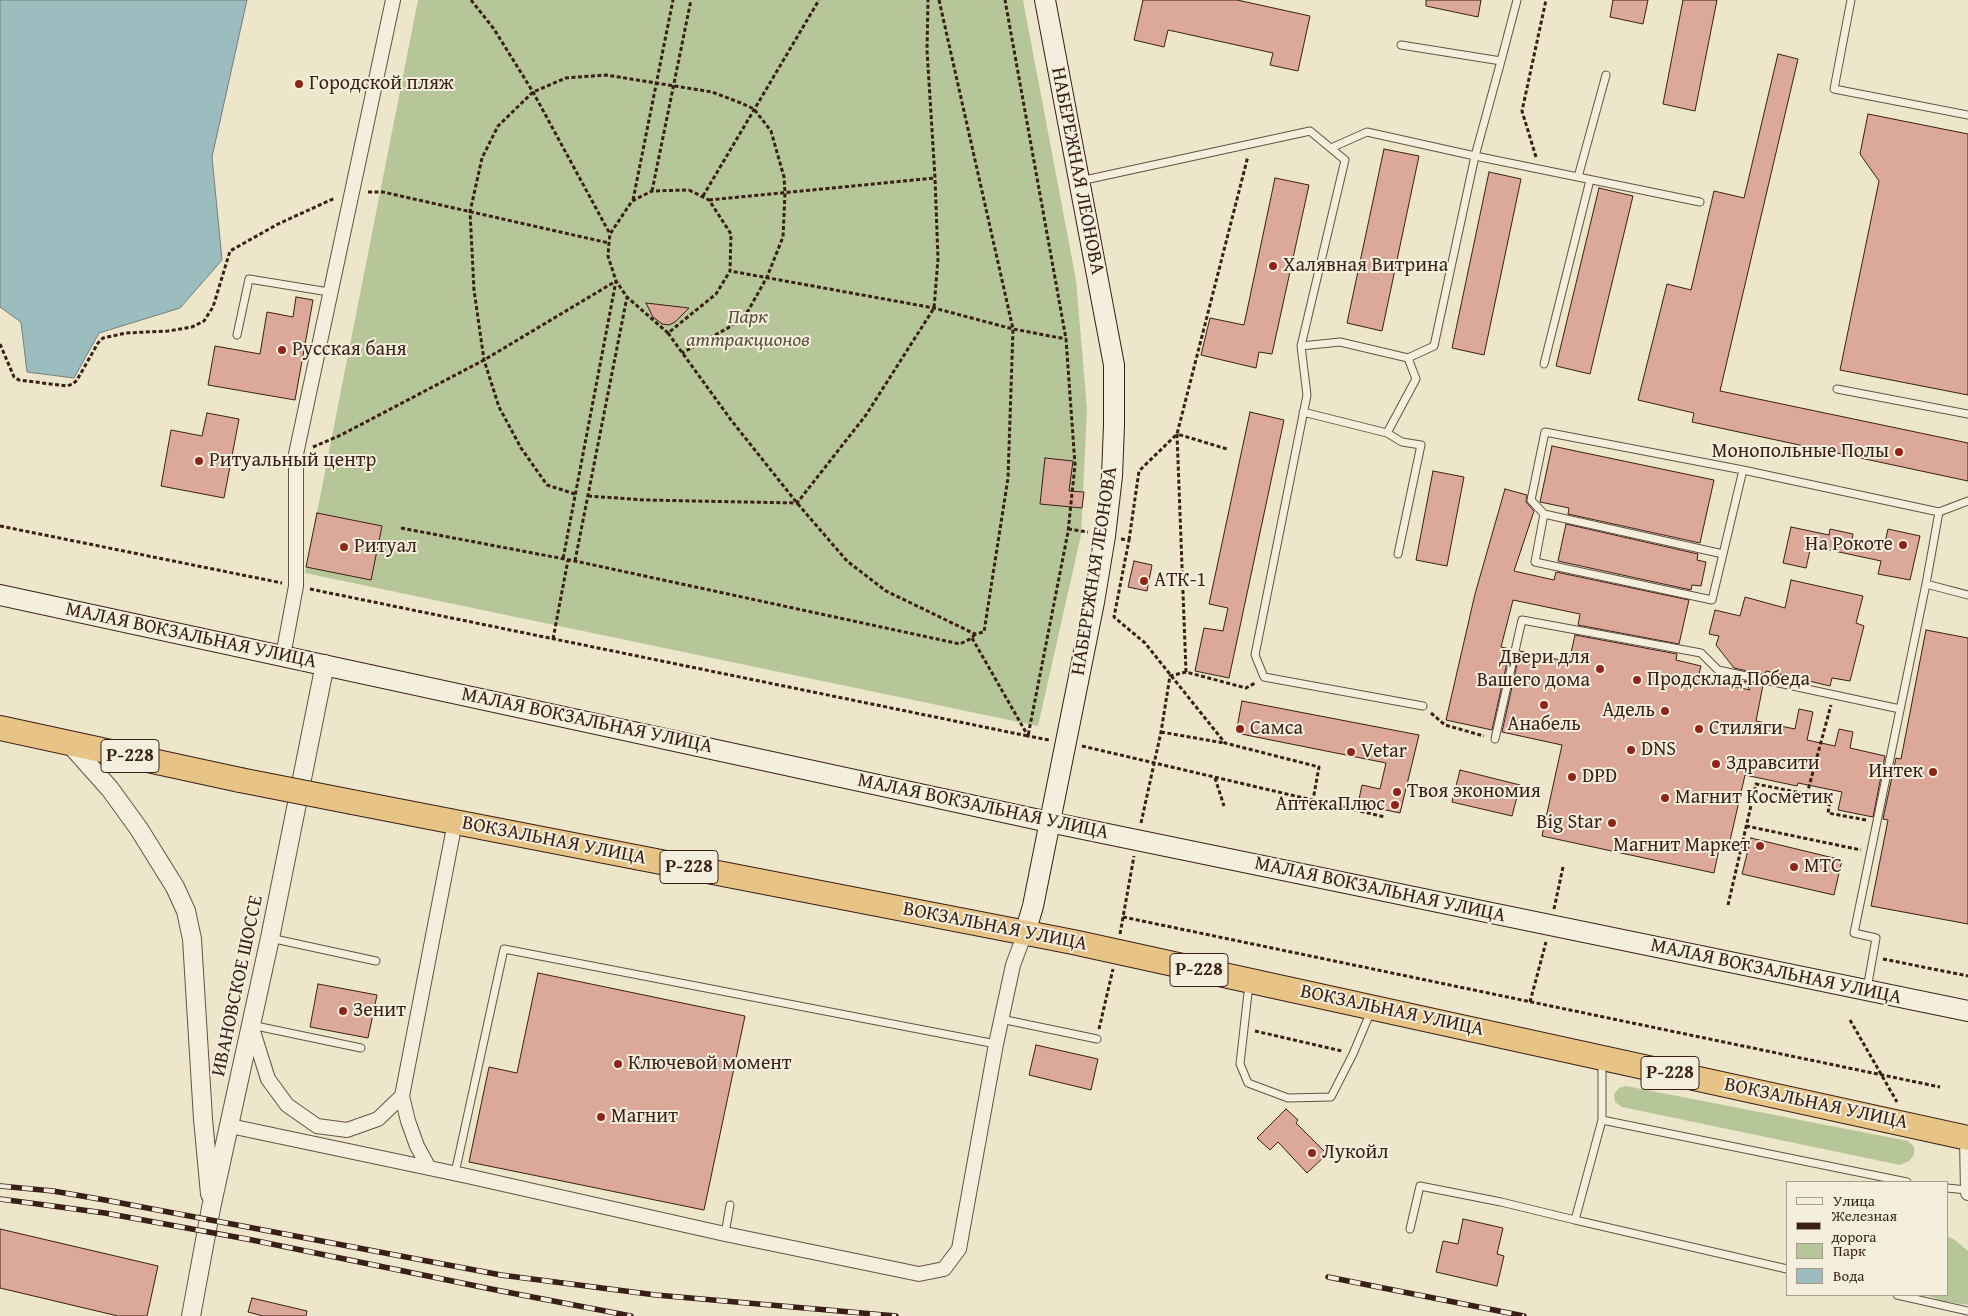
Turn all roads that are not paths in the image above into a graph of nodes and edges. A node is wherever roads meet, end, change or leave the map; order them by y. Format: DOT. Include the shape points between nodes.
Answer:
graph roads {
  1 [pos="393,0"];
  2 [pos="1045,0"];
  3 [pos="1517,0"];
  4 [pos="1851,0"];
  5 [pos="1401,45"];
  6 [pos="1501,61"];
  7 [pos="1606,75"];
  8 [pos="1968,115"];
  9 [pos="1331,148"];
  10 [pos="1475,156"];
  11 [pos="1578,177"];
  12 [pos="1590,180"];
  13 [pos="1079,181"];
  14 [pos="1700,202"];
  15 [pos="329,292"];
  16 [pos="237,335"];
  17 [pos="1301,346"];
  18 [pos="1408,358"];
  19 [pos="1544,364"];
  20 [pos="1837,389"];
  21 [pos="1303,412"];
  22 [pos="1968,414"];
  23 [pos="1387,432"];
  24 [pos="1743,470"];
  25 [pos="1968,501"];
  26 [pos="1940,512"];
  27 [pos="1544,514"];
  28 [pos="1398,554"];
  29 [pos="1723,554"];
  30 [pos="1926,584"];
  31 [pos="0,595"];
  32 [pos="1968,595"];
  33 [pos="283,656"];
  34 [pos="325,664"];
  35 [pos="1423,706"];
  36 [pos="1900,708"];
  37 [pos="10,731"];
  38 [pos="1495,739"];
  39 [pos="69,743"];
  40 [pos="455,822"];
  41 [pos="1049,822"];
  42 [pos="1025,933"];
  43 [pos="270,938"];
  44 [pos="376,961"];
  45 [pos="1249,981"];
  46 [pos="1867,990"];
  47 [pos="1373,1007"];
  48 [pos="1968,1011"];
  49 [pos="1001,1019"];
  50 [pos="251,1025"];
  51 [pos="1097,1039"];
  52 [pos="996,1044"];
  53 [pos="361,1048"];
  54 [pos="1602,1058"];
  55 [pos="402,1096"];
  56 [pos="1602,1120"];
  57 [pos="230,1126"];
  58 [pos="1968,1136"];
  59 [pos="429,1168"];
  60 [pos="455,1173"];
  61 [pos="1902,1181"];
  62 [pos="1948,1188"];
  63 [pos="1968,1191"];
  64 [pos="730,1205"];
  65 [pos="212,1208"];
  66 [pos="1575,1220"];
  67 [pos="1410,1229"];
  68 [pos="725,1234"];
  69 [pos="1786,1269"];
  70 [pos="1901,1296"];
  71 [pos="1968,1311"];
  72 [pos="191,1316"];
  1 -- 15 [label="street"];
  2 -- 13 [label="main road, НАБЕРЕЖНАЯ ЛЕОНОВА"];
  3 -- 6 [label="lane"];
  4 -- 8 [label="lane" via="1834,89"];
  5 -- 6 [label="lane"];
  6 -- 10 [label="lane"];
  7 -- 11 [label="lane"];
  9 -- 10 [label="lane" via="1368,132"];
  9 -- 13 [label="lane" via="1310,131"];
  9 -- 17 [label="lane" via="1345,160"];
  10 -- 11 [label="lane"];
  10 -- 18 [label="lane" via="1434,346"];
  11 -- 12 [label="lane"];
  12 -- 14 [label="lane"];
  12 -- 19 [label="lane"];
  13 -- 41 [label="main road, НАБЕРЕЖНАЯ ЛЕОНОВА" via="1114,365 1112,476 1105,536"];
  15 -- 16 [label="lane" via="249,279"];
  15 -- 33 [label="street" via="296,454 296,586"];
  17 -- 18 [label="lane" via="1340,342"];
  17 -- 21 [label="lane" via="1307,395"];
  18 -- 23 [label="lane" via="1416,379"];
  20 -- 22 [label="lane"];
  21 -- 23 [label="lane"];
  21 -- 35 [label="lane" via="1255,654 1264,678"];
  23 -- 28 [label="lane" via="1402,442 1421,445"];
  24 -- 26 [label="lane"];
  24 -- 27 [label="lane" via="1544,432 1531,500"];
  24 -- 29 [label="lane"];
  25 -- 26 [label="lane"];
  26 -- 30 [label="lane"];
  27 -- 29 [label="lane"];
  27 -- 29 [label="lane" via="1535,562 1712,600"];
  30 -- 32 [label="lane"];
  30 -- 36 [label="lane"];
  31 -- 33 [label="main road, МАЛАЯ ВОКЗАЛЬНАЯ УЛИЦА"];
  33 -- 34 [label="main road, МАЛАЯ ВОКЗАЛЬНАЯ УЛИЦА"];
  34 -- 41 [label="main road, МАЛАЯ ВОКЗАЛЬНАЯ УЛИЦА"];
  34 -- 43 [label="street, ИВАНОВСКОЕ ШОССЕ"];
  36 -- 38 [label="lane" via="1718,670 1701,653 1522,620"];
  36 -- 46 [label="lane" via="1854,933 1876,938"];
  37 -- 39 [label="highway, ВОКЗАЛЬНАЯ УЛИЦА / Р-228"];
  39 -- 40 [label="highway, ВОКЗАЛЬНАЯ УЛИЦА / Р-228, bridge"];
  39 -- 65 [label="street" via="110,789 139,829 186,911 192,939"];
  40 -- 42 [label="highway, ВОКЗАЛЬНАЯ УЛИЦА / Р-228"];
  40 -- 55 [label="street"];
  41 -- 42 [label="main road, НАБЕРЕЖНАЯ ЛЕОНОВА"];
  41 -- 46 [label="main road, МАЛАЯ ВОКЗАЛЬНАЯ УЛИЦА"];
  42 -- 45 [label="highway, ВОКЗАЛЬНАЯ УЛИЦА / Р-228"];
  42 -- 49 [label="street" via="1013,965"];
  43 -- 44 [label="lane"];
  43 -- 50 [label="street, ИВАНОВСКОЕ ШОССЕ"];
  45 -- 47 [label="highway, ВОКЗАЛЬНАЯ УЛИЦА / Р-228"];
  45 -- 47 [label="lane" via="1240,1064 1248,1083 1288,1098 1331,1097"];
  46 -- 48 [label="main road, МАЛАЯ ВОКЗАЛЬНАЯ УЛИЦА"];
  47 -- 54 [label="highway, ВОКЗАЛЬНАЯ УЛИЦА / Р-228"];
  49 -- 51 [label="lane"];
  49 -- 52 [label="street"];
  50 -- 53 [label="lane"];
  50 -- 55 [label="street" via="268,1079 287,1105 317,1126 347,1130 378,1118"];
  50 -- 57 [label="street, ИВАНОВСКОЕ ШОССЕ"];
  52 -- 60 [label="lane" via="504,949"];
  52 -- 68 [label="street" via="959,1249 944,1269 919,1274"];
  54 -- 56 [label="lane"];
  54 -- 58 [label="highway, ВОКЗАЛЬНАЯ УЛИЦА / Р-228"];
  55 -- 59 [label="street" via="417,1146"];
  56 -- 61 [label="lane"];
  56 -- 66 [label="lane"];
  57 -- 59 [label="street"];
  57 -- 65 [label="street, ИВАНОВСКОЕ ШОССЕ"];
  58 -- 63 [label="street"];
  59 -- 60 [label="street"];
  60 -- 68 [label="street"];
  62 -- 63 [label="lane"];
  64 -- 68 [label="lane"];
  65 -- 72 [label="street, ИВАНОВСКОЕ ШОССЕ"];
  66 -- 67 [label="lane" via="1420,1186"];
  66 -- 69 [label="lane"];
  70 -- 71 [label="lane"];
}
